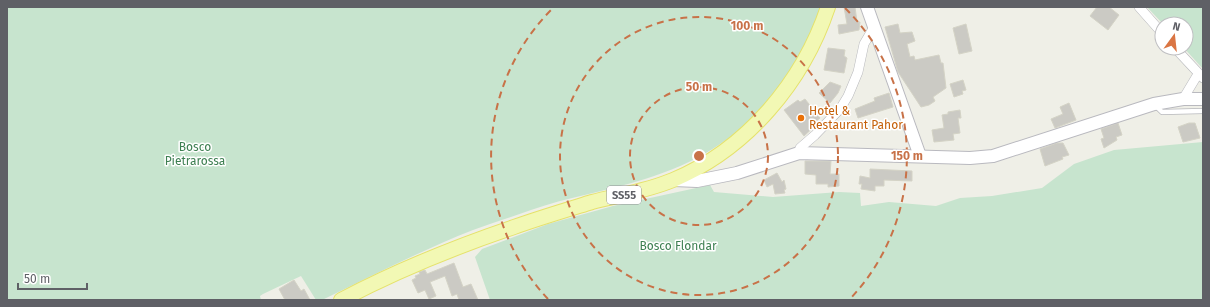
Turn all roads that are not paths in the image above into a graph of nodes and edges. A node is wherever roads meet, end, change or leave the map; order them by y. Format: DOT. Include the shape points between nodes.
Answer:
graph roads {
  1 [pos="828,7"];
  2 [pos="867,7"];
  3 [pos="1139,7"];
  4 [pos="1154,24"];
  5 [pos="874,27"];
  6 [pos="1182,56"];
  7 [pos="1200,76"];
  8 [pos="1183,99"];
  9 [pos="1203,99"];
  10 [pos="1154,104"];
  11 [pos="1203,111"];
  12 [pos="799,154"];
  13 [pos="920,156"];
  14 [pos="674,180"];
  15 [pos="341,300"];
  1 -- 14 [label="main road, SS55" via="800,69 768,112 740,138 710,160"];
  2 -- 5 [label="main road"];
  3 -- 4 [label="street"];
  5 -- 12 [label="street" via="864,44 858,72 848,96 835,114 800,148"];
  5 -- 13 [label="main road"];
  6 -- 7 [label="street"];
  7 -- 8 [label="street"];
  8 -- 9 [label="main road"];
  8 -- 10 [label="main road"];
  10 -- 11 [label="lane" via="1162,112"];
  10 -- 13 [label="main road" via="993,156"];
  12 -- 13 [label="main road"];
  12 -- 14 [label="main road" via="697,182"];
  14 -- 15 [label="main road, SS55" via="636,193 592,202 514,227 416,265"];
}
